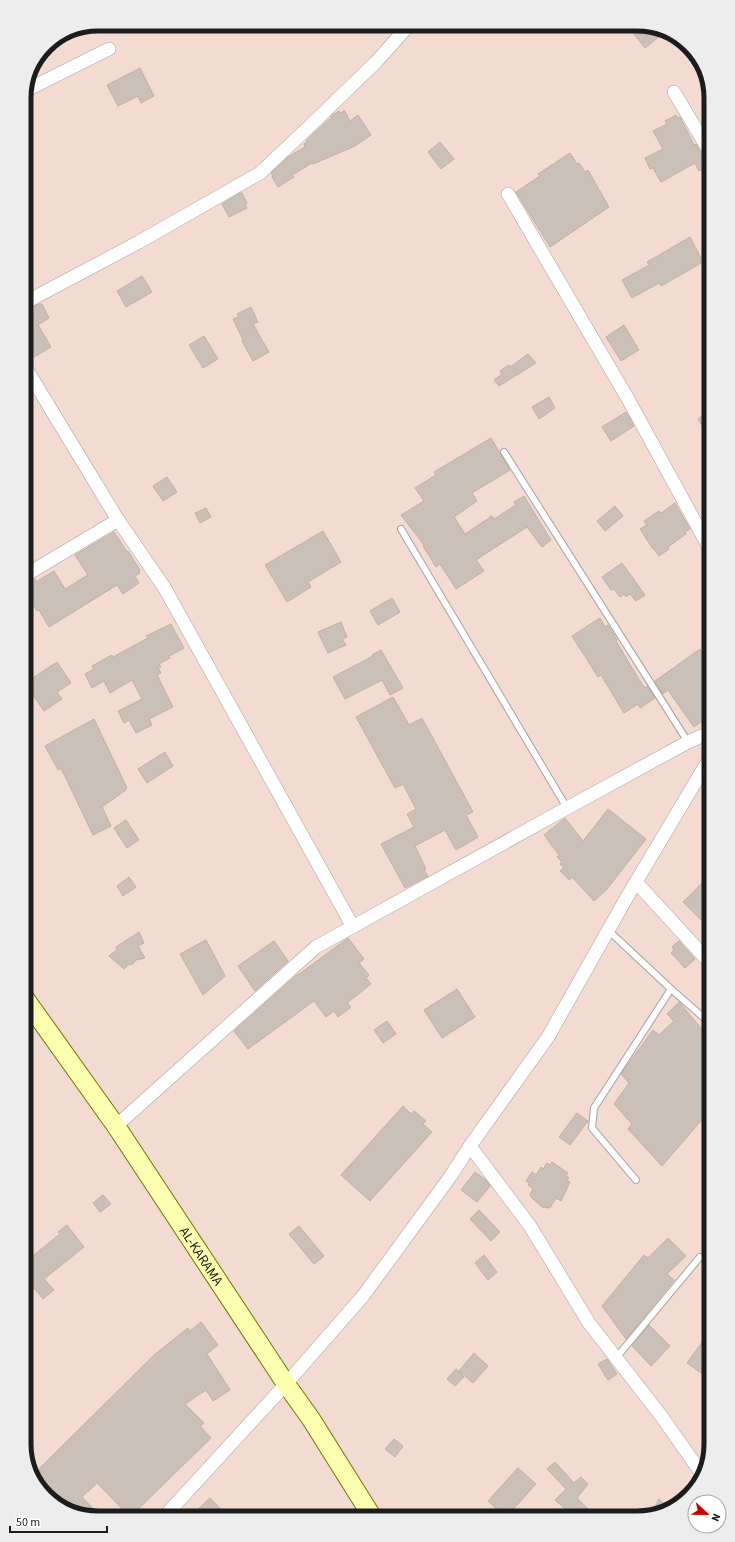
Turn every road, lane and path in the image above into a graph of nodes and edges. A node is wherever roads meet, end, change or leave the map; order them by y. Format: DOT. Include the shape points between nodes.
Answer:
graph roads {
  1 [pos="404,31"];
  2 [pos="109,49"];
  3 [pos="32,88"];
  4 [pos="674,92"];
  5 [pos="704,142"];
  6 [pos="508,194"];
  7 [pos="31,299"];
  8 [pos="31,377"];
  9 [pos="504,452"];
  10 [pos="118,520"];
  11 [pos="401,529"];
  12 [pos="704,538"];
  13 [pos="31,572"];
  14 [pos="704,735"];
  15 [pos="688,742"];
  16 [pos="704,768"];
  17 [pos="567,808"];
  18 [pos="636,882"];
  19 [pos="353,927"];
  20 [pos="608,930"];
  21 [pos="704,956"];
  22 [pos="671,989"];
  23 [pos="31,1007"];
  24 [pos="704,1018"];
  25 [pos="116,1126"];
  26 [pos="470,1146"];
  27 [pos="636,1180"];
  28 [pos="700,1257"];
  29 [pos="616,1358"];
  30 [pos="286,1384"];
  31 [pos="699,1469"];
  32 [pos="169,1511"];
  33 [pos="369,1511"];
  1 -- 7 [label="street" via="376,62 260,173"];
  2 -- 3 [label="street"];
  4 -- 5 [label="street"];
  6 -- 12 [label="street" via="628,399"];
  8 -- 10 [label="street"];
  9 -- 15 [label="lane"];
  10 -- 13 [label="street"];
  10 -- 19 [label="street" via="164,586"];
  11 -- 17 [label="lane"];
  14 -- 15 [label="street"];
  15 -- 17 [label="street"];
  16 -- 18 [label="street"];
  17 -- 19 [label="street"];
  18 -- 20 [label="street"];
  18 -- 21 [label="street"];
  19 -- 25 [label="street" via="316,947"];
  20 -- 22 [label="lane"];
  20 -- 26 [label="street" via="548,1037"];
  22 -- 24 [label="lane"];
  22 -- 27 [label="lane" via="594,1108 592,1128"];
  23 -- 25 [label="main road, AL-KARAMA"];
  25 -- 30 [label="main road, AL-KARAMA"];
  26 -- 29 [label="street" via="530,1226 588,1323"];
  26 -- 30 [label="street" via="363,1296"];
  28 -- 29 [label="lane"];
  29 -- 31 [label="street" via="662,1416"];
  30 -- 32 [label="street"];
  30 -- 33 [label="main road, AL-KARAMA"];
}
